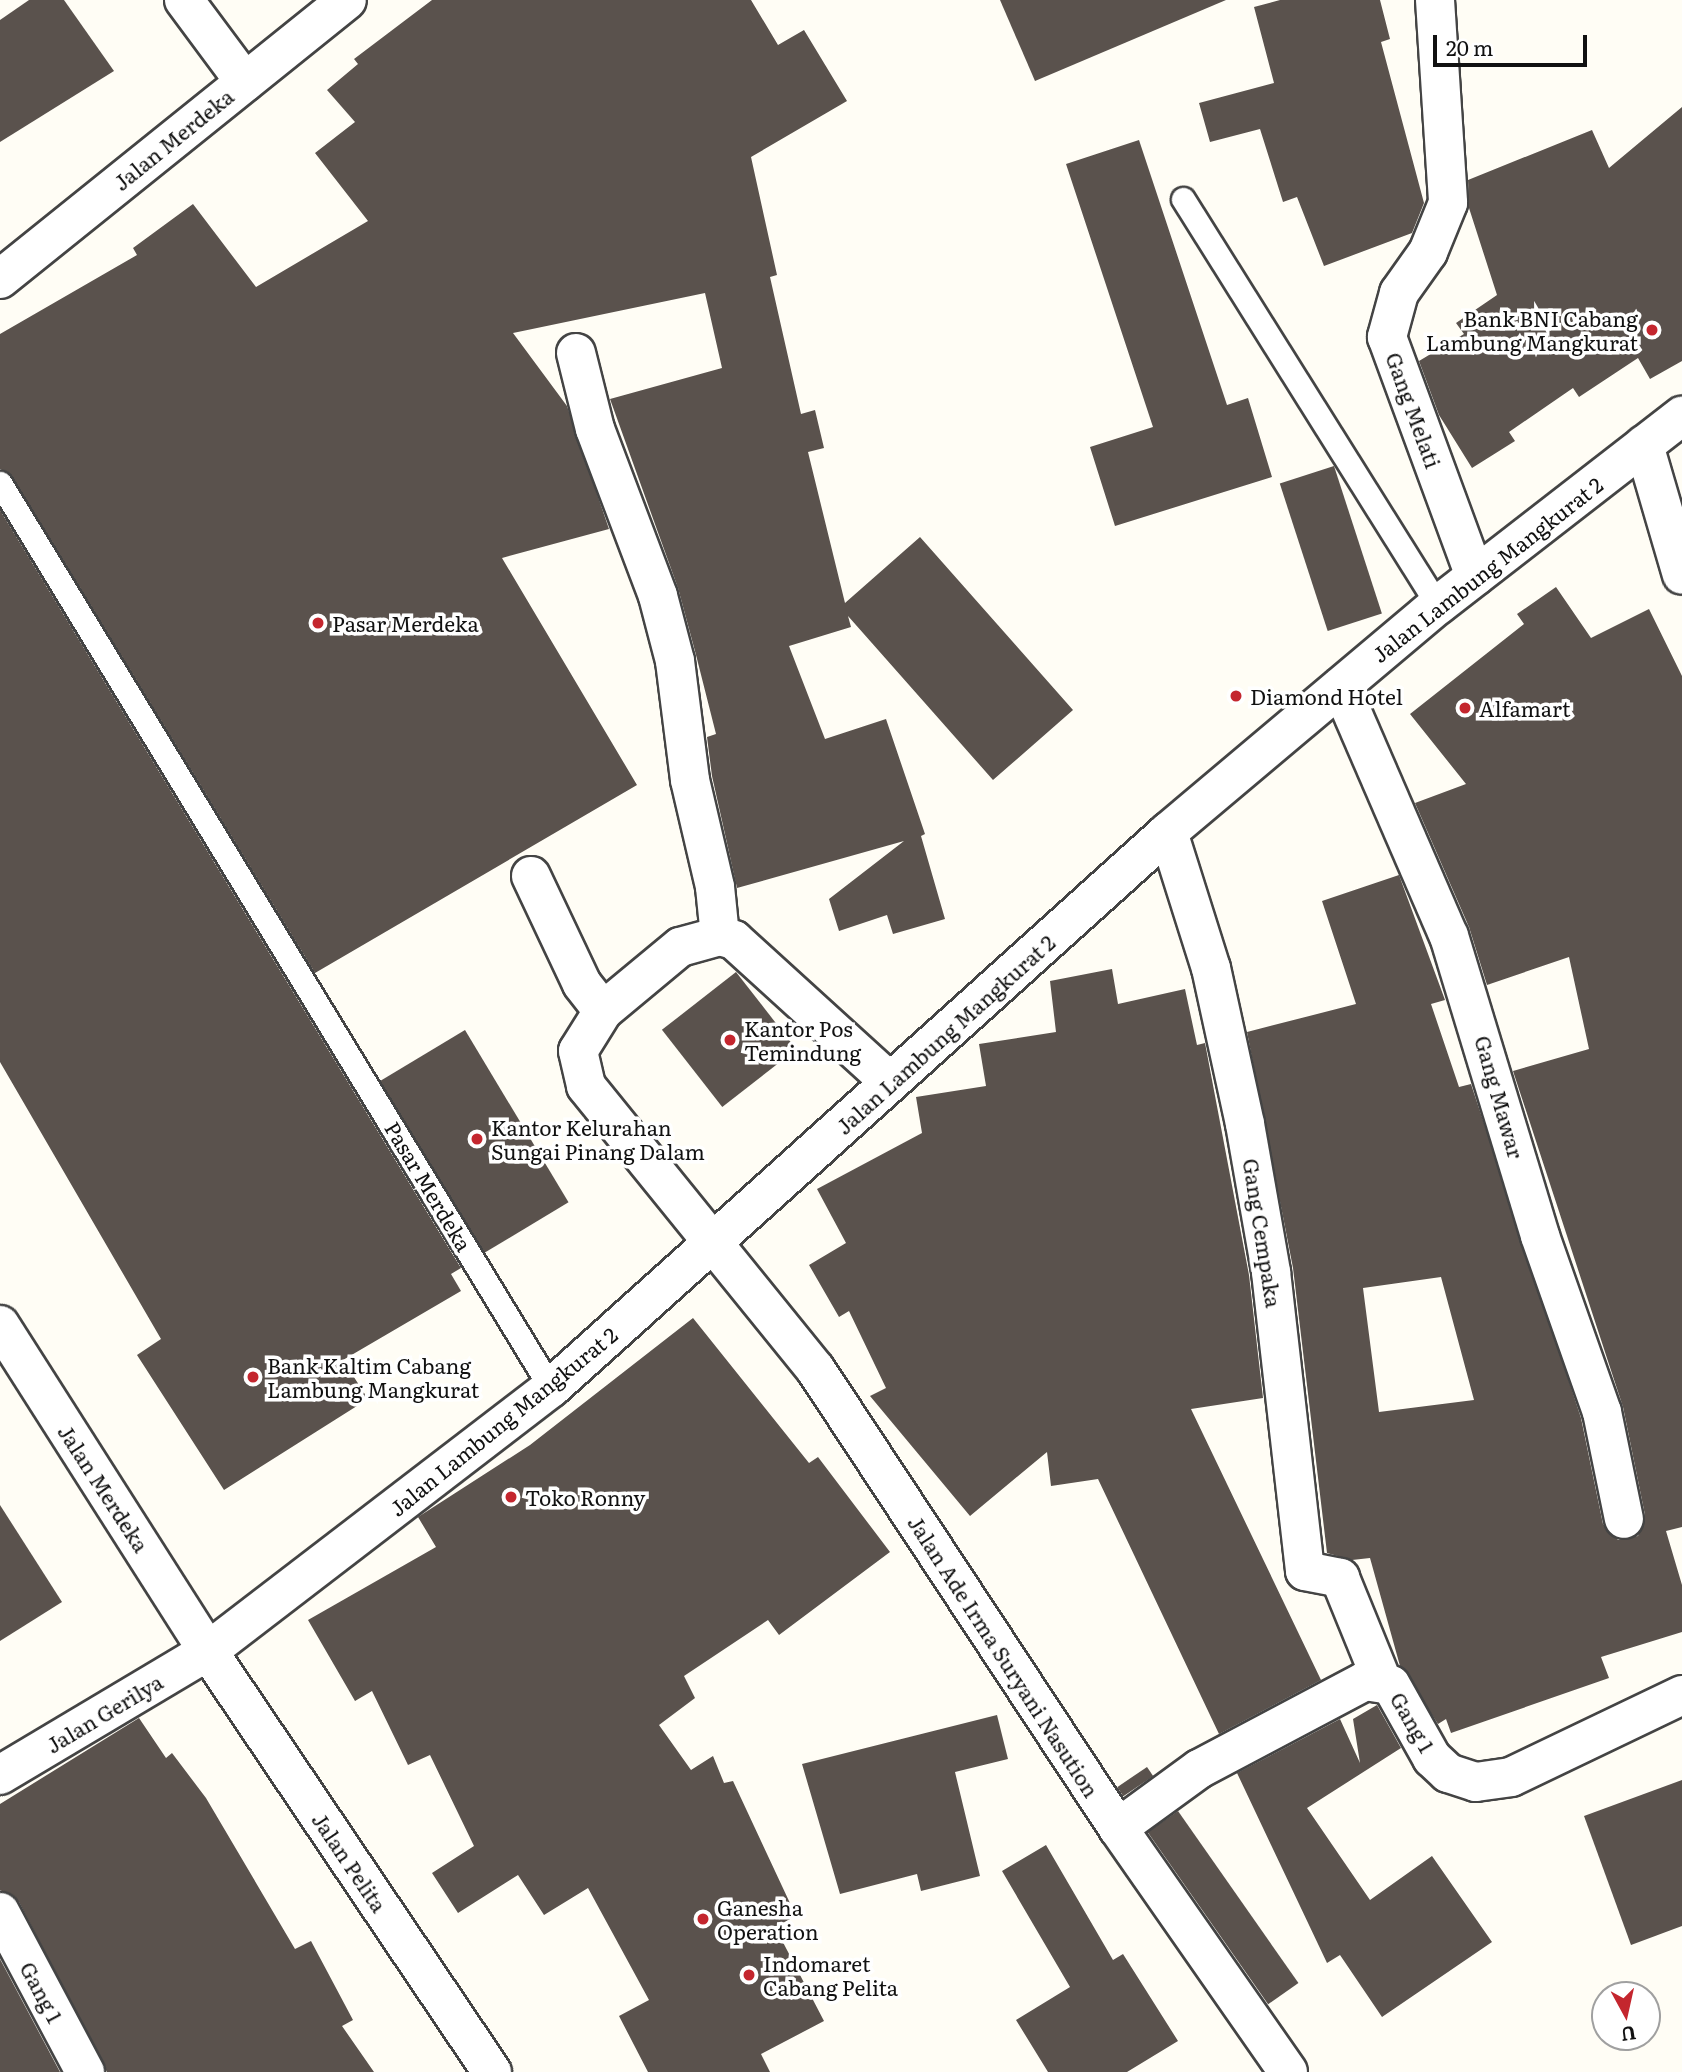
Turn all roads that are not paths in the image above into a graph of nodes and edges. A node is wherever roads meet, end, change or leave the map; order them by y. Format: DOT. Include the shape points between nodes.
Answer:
graph roads {
  1 [pos="184,0"];
  2 [pos="347,0"];
  3 [pos="1435,0"];
  4 [pos="245,82"];
  5 [pos="1183,199"];
  6 [pos="0,279"];
  7 [pos="576,353"];
  8 [pos="1682,416"];
  9 [pos="1644,445"];
  10 [pos="0,482"];
  11 [pos="1682,575"];
  12 [pos="1475,576"];
  13 [pos="1438,606"];
  14 [pos="1341,687"];
  15 [pos="1168,832"];
  16 [pos="531,876"];
  17 [pos="720,936"];
  18 [pos="603,1011"];
  19 [pos="890,1082"];
  20 [pos="717,1243"];
  21 [pos="0,1325"];
  22 [pos="551,1388"];
  23 [pos="1624,1519"];
  24 [pos="208,1651"];
  25 [pos="1382,1681"];
  26 [pos="1682,1695"];
  27 [pos="0,1775"];
  28 [pos="1118,1828"];
  29 [pos="0,1912"];
  30 [pos="85,2072"];
  31 [pos="492,2072"];
  32 [pos="1288,2072"];
  1 -- 4 [label="street"];
  2 -- 4 [label="street, Jalan Merdeka"];
  3 -- 12 [label="street, Gang Melati" via="1448,202 1428,252 1399,293 1387,337"];
  4 -- 6 [label="street, Jalan Merdeka"];
  5 -- 13 [label="lane"];
  7 -- 17 [label="street" via="595,429 658,596 675,661 690,780 715,887"];
  8 -- 9 [label="street, Jalan Lambung Mangkurat 2"];
  9 -- 11 [label="street"];
  9 -- 12 [label="street, Jalan Lambung Mangkurat 2"];
  10 -- 22 [label="lane, Pasar Merdeka"];
  12 -- 13 [label="street, Jalan Lambung Mangkurat 2"];
  13 -- 14 [label="street, Jalan Lambung Mangkurat 2"];
  14 -- 15 [label="street, Jalan Lambung Mangkurat 2"];
  14 -- 23 [label="street, Gang Mawar" via="1449,936 1540,1236 1602,1412"];
  15 -- 19 [label="street, Jalan Lambung Mangkurat 2"];
  15 -- 25 [label="street, Gang Cempaka" via="1211,968 1245,1124 1271,1272 1305,1570 1340,1578"];
  16 -- 18 [label="street" via="582,984"];
  17 -- 18 [label="street, Jalan Ade Irma Suryani Nasution" via="680,947"];
  17 -- 19 [label="street" via="734,940"];
  18 -- 20 [label="street, Jalan Ade Irma Suryani Nasution" via="578,1051 586,1086"];
  19 -- 20 [label="street, Jalan Lambung Mangkurat 2"];
  20 -- 22 [label="street, Jalan Lambung Mangkurat 2"];
  20 -- 28 [label="street, Jalan Ade Irma Suryani Nasution" via="816,1370"];
  21 -- 24 [label="street, Jalan Merdeka"];
  22 -- 24 [label="street, Jalan Lambung Mangkurat 2"];
  24 -- 27 [label="street, Jalan Gerilya"];
  24 -- 31 [label="street, Jalan Pelita"];
  25 -- 26 [label="street, Gang 1" via="1397,1693 1432,1758 1448,1773 1476,1783 1511,1777"];
  25 -- 28 [label="street, Gang 1" via="1365,1681 1199,1769"];
  28 -- 32 [label="street, Jalan Ade Irma Suryani Nasution"];
  29 -- 30 [label="street, Gang 1"];
}
